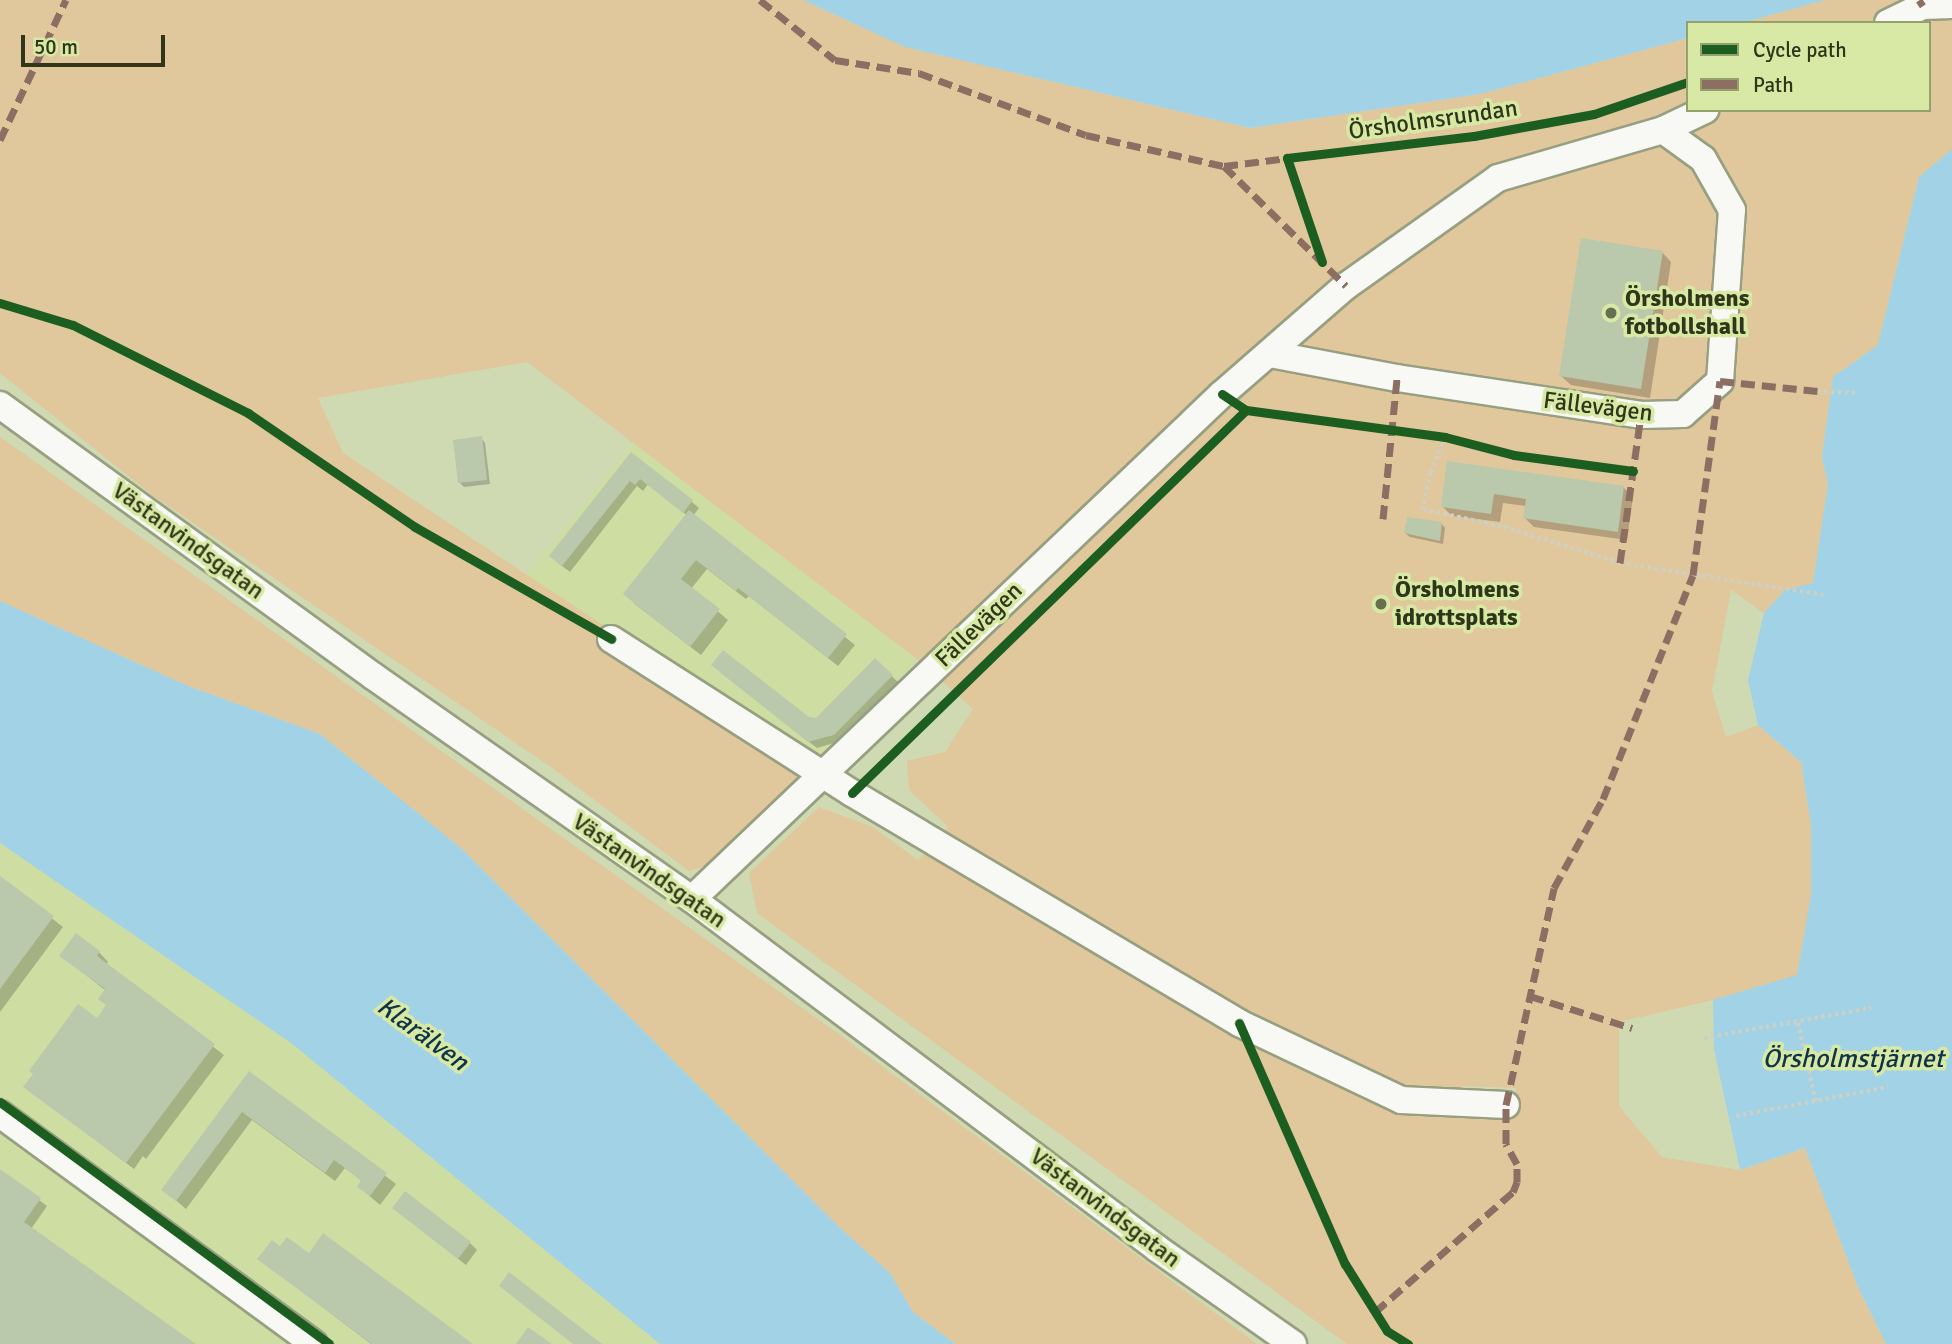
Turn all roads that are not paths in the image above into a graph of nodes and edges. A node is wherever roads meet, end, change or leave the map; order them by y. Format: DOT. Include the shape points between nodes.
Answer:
graph roads {
  1 [pos="1952,5"];
  2 [pos="1892,21"];
  3 [pos="1700,112"];
  4 [pos="1662,130"];
  5 [pos="1270,354"];
  6 [pos="0,405"];
  7 [pos="611,639"];
  8 [pos="823,774"];
  9 [pos="692,899"];
  10 [pos="1506,1105"];
  11 [pos="0,1114"];
  12 [pos="314,1344"];
  13 [pos="1293,1344"];
  1 -- 2 [label="street" via="1923,6"];
  3 -- 4 [label="street, Fällevägen"];
  4 -- 5 [label="street, Fällevägen" via="1498,178 1346,286"];
  4 -- 5 [label="street, Fällevägen" via="1703,159 1732,210 1720,381 1683,414 1641,415"];
  5 -- 8 [label="street, Fällevägen" via="1222,394"];
  6 -- 9 [label="street, Västanvindsgatan" via="373,676"];
  7 -- 8 [label="street"];
  8 -- 9 [label="street, Fällevägen"];
  8 -- 10 [label="street" via="1239,1023 1401,1100"];
  9 -- 13 [label="street, Västanvindsgatan"];
  11 -- 12 [label="street"];
}
